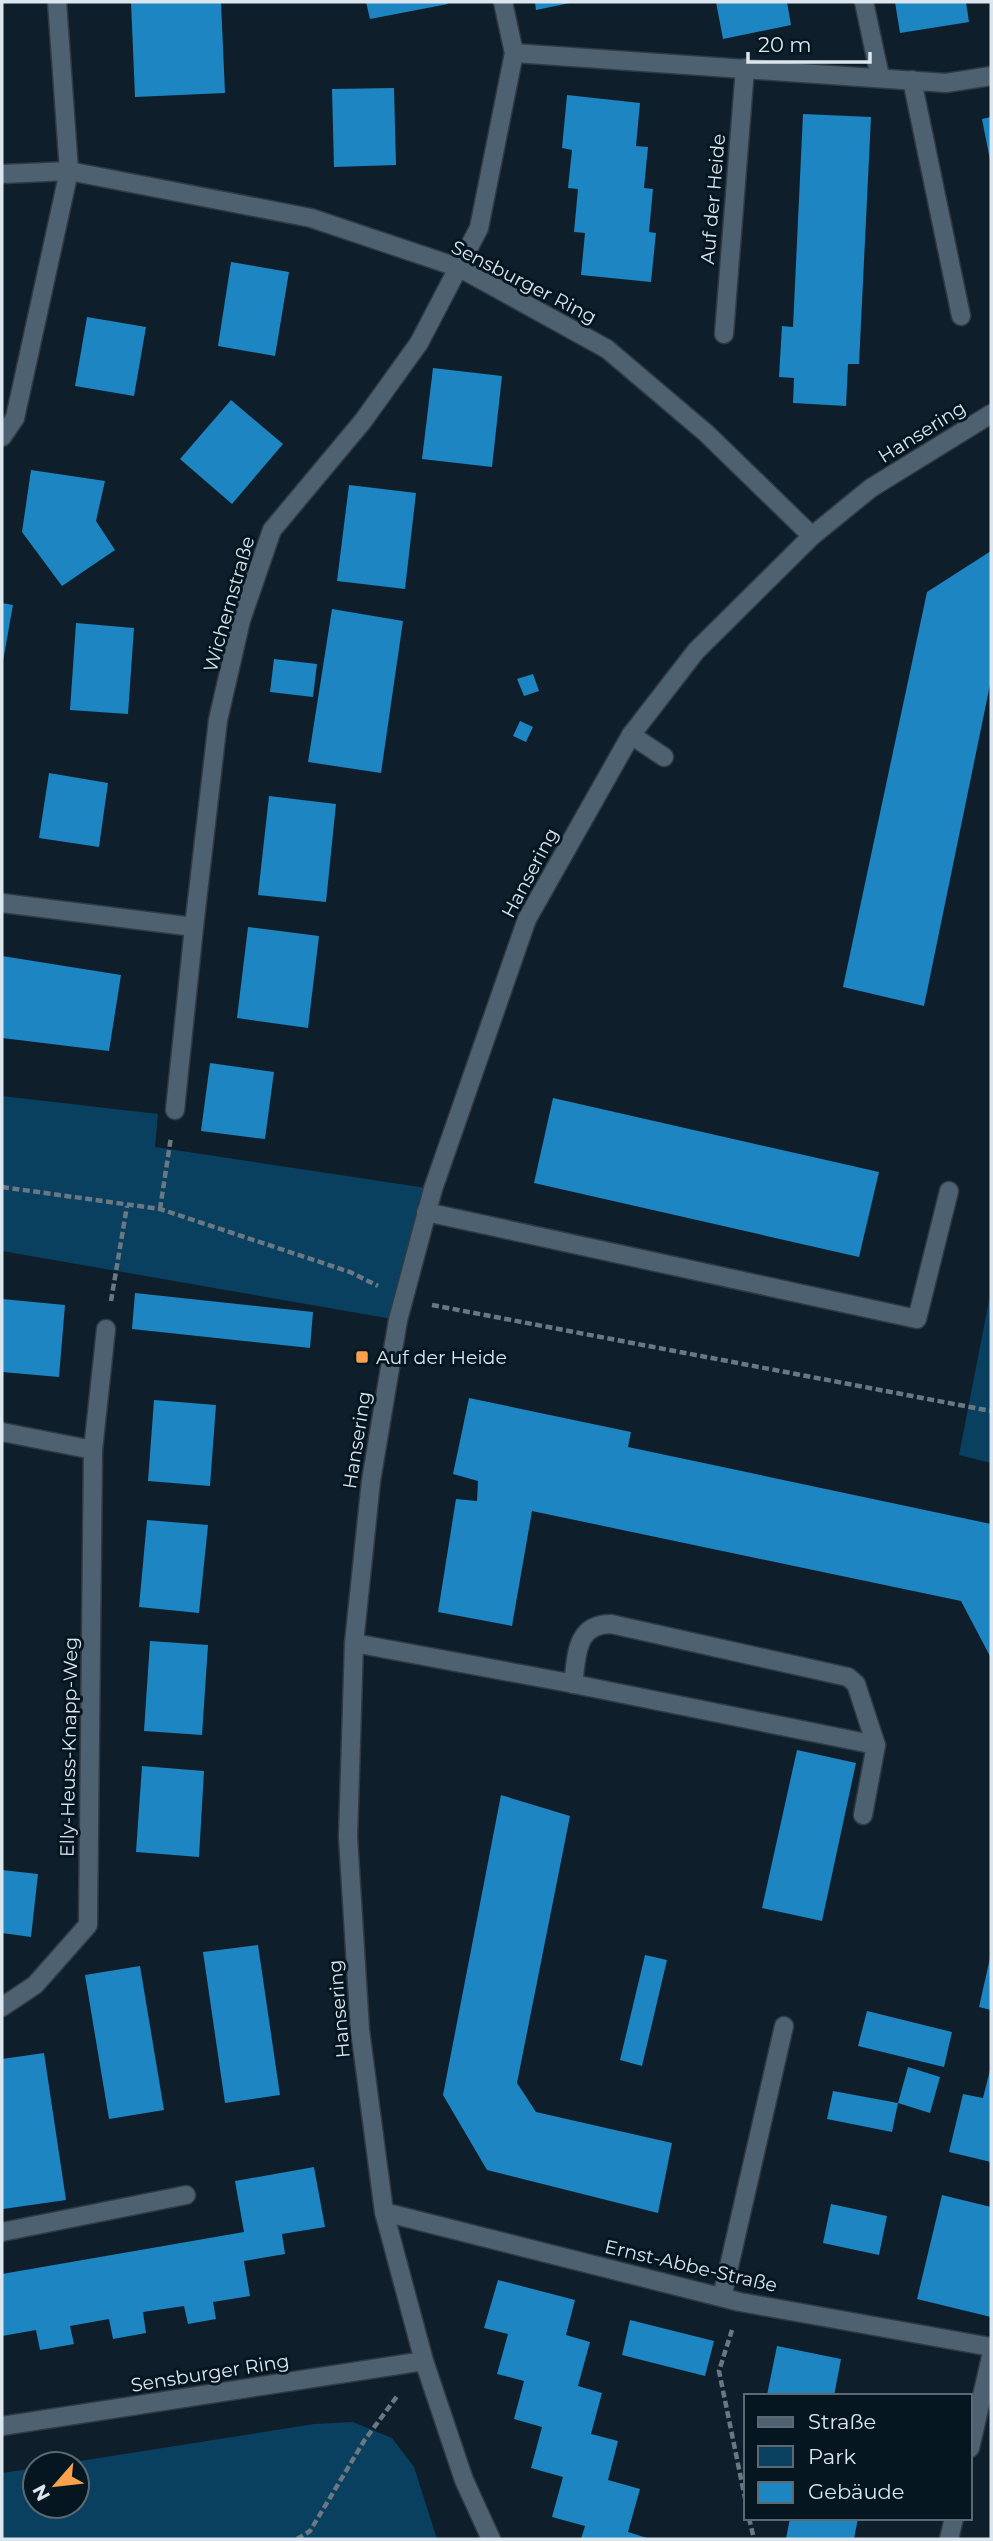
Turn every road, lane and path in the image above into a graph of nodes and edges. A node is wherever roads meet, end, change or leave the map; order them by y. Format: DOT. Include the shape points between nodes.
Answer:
graph roads {
  1 [pos="57,2"];
  2 [pos="503,2"];
  3 [pos="864,2"];
  4 [pos="514,53"];
  5 [pos="745,68"];
  6 [pos="991,76"];
  7 [pos="880,77"];
  8 [pos="912,80"];
  9 [pos="69,171"];
  10 [pos="2,174"];
  11 [pos="460,268"];
  12 [pos="961,316"];
  13 [pos="724,334"];
  14 [pos="991,414"];
  15 [pos="2,437"];
  16 [pos="813,536"];
  17 [pos="631,735"];
  18 [pos="664,757"];
  19 [pos="2,903"];
  20 [pos="194,927"];
  21 [pos="175,1110"];
  22 [pos="2,1187"];
  23 [pos="948,1191"];
  24 [pos="127,1206"];
  25 [pos="160,1209"];
  26 [pos="426,1212"];
  27 [pos="404,1299"];
  28 [pos="106,1329"];
  29 [pos="991,1411"];
  30 [pos="2,1432"];
  31 [pos="93,1450"];
  32 [pos="354,1643"];
  33 [pos="573,1684"];
  34 [pos="876,1745"];
  35 [pos="863,1815"];
  36 [pos="2,2007"];
  37 [pos="784,2026"];
  38 [pos="186,2195"];
  39 [pos="384,2212"];
  40 [pos="2,2232"];
  41 [pos="722,2297"];
  42 [pos="740,2302"];
  43 [pos="991,2347"];
  44 [pos="991,2357"];
  45 [pos="424,2361"];
  46 [pos="2,2426"];
  47 [pos="972,2439"];
  48 [pos="744,2493"];
  49 [pos="750,2520"];
  50 [pos="954,2520"];
  51 [pos="297,2539"];
  52 [pos="491,2539"];
  53 [pos="754,2539"];
  54 [pos="949,2539"];
  1 -- 9 [label="street"];
  2 -- 4 [label="street"];
  3 -- 7 [label="street"];
  4 -- 5 [label="street"];
  4 -- 11 [label="street" via="479,228"];
  5 -- 7 [label="street"];
  5 -- 13 [label="street, Auf der Heide"];
  6 -- 8 [label="street" via="946,83"];
  7 -- 8 [label="street"];
  8 -- 12 [label="street"];
  9 -- 10 [label="street, Sensburger Ring"];
  9 -- 11 [label="street, Sensburger Ring" via="312,218"];
  9 -- 15 [label="street" via="15,418"];
  11 -- 16 [label="street, Sensburger Ring" via="607,349 706,433"];
  11 -- 20 [label="street, Wichernstraße" via="419,343 363,421 272,530 242,620 218,720"];
  14 -- 16 [label="street, Hansering" via="871,488"];
  16 -- 17 [label="street, Hansering" via="696,651"];
  17 -- 18 [label="street"];
  17 -- 26 [label="street, Hansering" via="527,919"];
  19 -- 20 [label="street"];
  20 -- 21 [label="street, Wichernstraße"];
  21 -- 25 [label="path"];
  22 -- 24 [label="path"];
  23 -- 26 [label="street" via="917,1319"];
  24 -- 25 [label="path"];
  24 -- 28 [label="path"];
  25 -- 27 [label="path" via="350,1272"];
  26 -- 27 [label="street, Hansering"];
  27 -- 29 [label="path"];
  27 -- 32 [label="street, Hansering" via="371,1481"];
  28 -- 31 [label="street, Elly-Heuss-Knapp-Weg"];
  30 -- 31 [label="street"];
  31 -- 36 [label="street, Elly-Heuss-Knapp-Weg" via="88,1925 35,1985"];
  32 -- 33 [label="street"];
  32 -- 39 [label="street, Hansering" via="348,1837 360,2031"];
  33 -- 34 [label="street"];
  33 -- 34 [label="street" via="580,1640 587,1629 611,1624 848,1677 856,1684"];
  34 -- 35 [label="street"];
  37 -- 41 [label="street"];
  38 -- 40 [label="street"];
  39 -- 41 [label="street, Ernst-Abbe-Straße"];
  39 -- 45 [label="street, Hansering"];
  41 -- 42 [label="street, Ernst-Abbe-Straße"];
  42 -- 43 [label="street, Ernst-Abbe-Straße"];
  42 -- 48 [label="path" via="719,2371"];
  44 -- 47 [label="street"];
  45 -- 46 [label="street, Sensburger Ring"];
  45 -- 51 [label="path" via="364,2441 310,2531"];
  45 -- 52 [label="street, Hansering" via="464,2480"];
  49 -- 53 [label="path"];
  50 -- 54 [label="street"];
}
